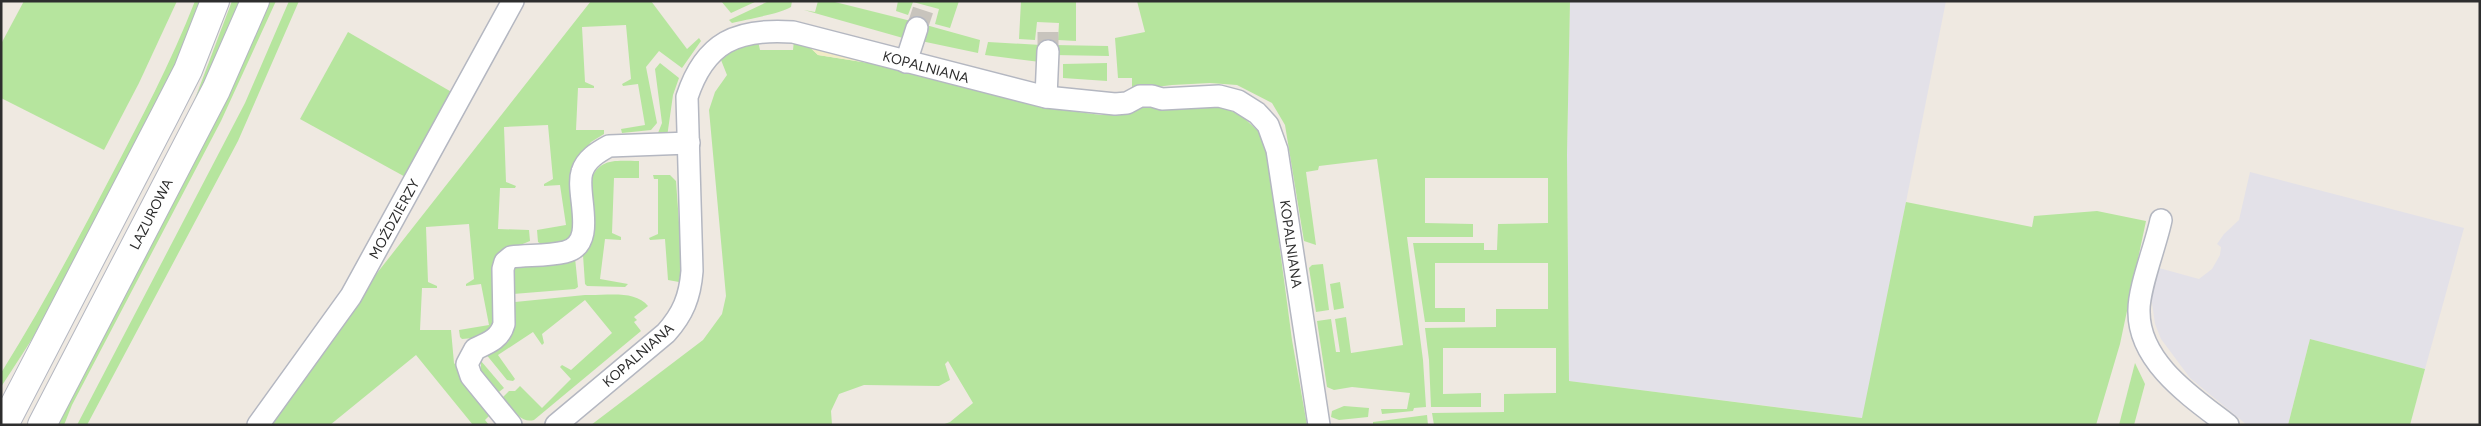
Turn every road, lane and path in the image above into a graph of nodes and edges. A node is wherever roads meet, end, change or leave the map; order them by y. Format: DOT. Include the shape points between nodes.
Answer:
graph roads {
  1 [pos="214,1"];
  2 [pos="255,1"];
  3 [pos="513,1"];
  4 [pos="917,28"];
  5 [pos="1048,51"];
  6 [pos="906,62"];
  7 [pos="1046,96"];
  8 [pos="689,142"];
  9 [pos="2161,220"];
  10 [pos="4,425"];
  11 [pos="42,425"];
  12 [pos="258,425"];
  13 [pos="511,425"];
  14 [pos="556,425"];
  15 [pos="1319,425"];
  16 [pos="2228,425"];
  1 -- 10 [label="main road" via="188,70 166,115"];
  2 -- 11 [label="main road, LAZUROWA" via="216,90"];
  3 -- 12 [label="street, MOŹDZIERZY" via="351,296"];
  4 -- 6 [label="street"];
  5 -- 7 [label="street"];
  6 -- 7 [label="street, KOPALNIANA"];
  6 -- 8 [label="street, KOPALNIANA" via="793,32 765,31 739,37 719,46 697,69 687,97"];
  7 -- 15 [label="street, KOPALNIANA" via="1115,104 1127,103 1140,96 1162,99 1219,96 1238,101 1268,125 1277,150"];
  8 -- 13 [label="street" via="609,146 599,152 587,162 581,173 584,227 580,242 567,252 511,257 505,262 502,268 502,331 490,342 475,348 467,364 471,376"];
  8 -- 14 [label="street, KOPALNIANA" via="692,271 691,291 681,316 666,333"];
  9 -- 16 [label="street" via="2138,312 2142,332 2167,373"];
}
